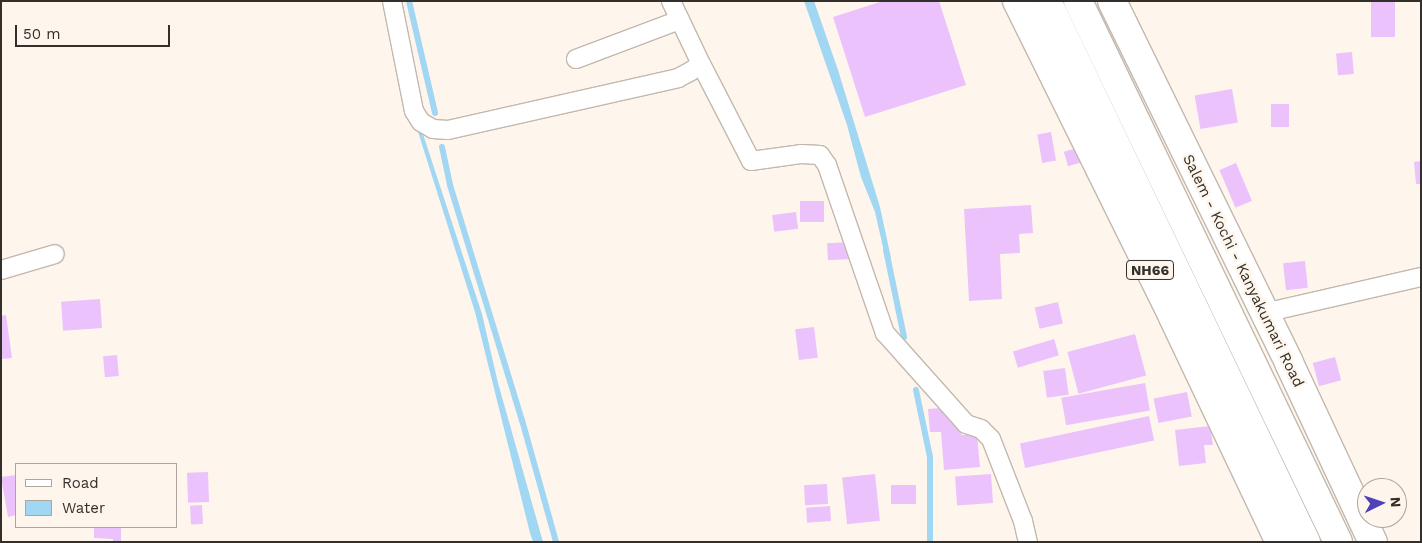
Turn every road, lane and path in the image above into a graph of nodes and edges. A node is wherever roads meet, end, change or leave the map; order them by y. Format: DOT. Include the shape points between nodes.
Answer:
graph roads {
  1 [pos="392,1"];
  2 [pos="671,1"];
  3 [pos="1017,1"];
  4 [pos="1047,1"];
  5 [pos="1078,1"];
  6 [pos="1112,1"];
  7 [pos="680,20"];
  8 [pos="576,59"];
  9 [pos="702,64"];
  10 [pos="54,254"];
  11 [pos="1,270"];
  12 [pos="1421,277"];
  13 [pos="1264,314"];
  14 [pos="1028,542"];
  15 [pos="1285,542"];
  16 [pos="1338,542"];
  17 [pos="1373,542"];
  1 -- 9 [label="street" via="414,111 421,122 433,129 448,130 678,78"];
  2 -- 7 [label="street"];
  3 -- 15 [label="highway, NH66"];
  4 -- 15 [label="highway"];
  5 -- 16 [label="highway"];
  6 -- 13 [label="highway, Salem - Kochi - Kanyakumari Road"];
  7 -- 8 [label="street"];
  7 -- 9 [label="street"];
  9 -- 14 [label="street" via="751,161 801,154 820,155 827,165 885,334 966,424 981,428 991,439"];
  10 -- 11 [label="street"];
  12 -- 13 [label="street"];
  13 -- 17 [label="highway, Salem - Kochi - Kanyakumari Road"];
}
